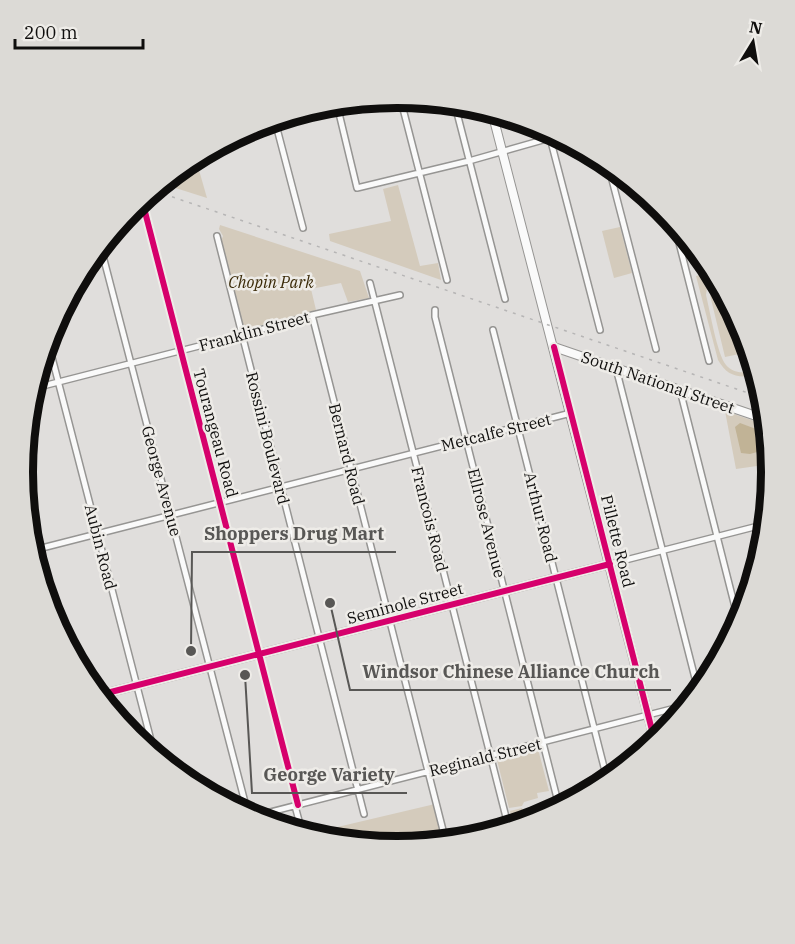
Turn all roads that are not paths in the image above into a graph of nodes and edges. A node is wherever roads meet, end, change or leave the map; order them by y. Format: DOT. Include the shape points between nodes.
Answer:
graph roads {
  1 [pos="403,108"];
  2 [pos="339,113"];
  3 [pos="457,113"];
  4 [pos="494,121"];
  5 [pos="277,128"];
  6 [pos="546,139"];
  7 [pos="556,143"];
  8 [pos="502,152"];
  9 [pos="469,161"];
  10 [pos="420,173"];
  11 [pos="611,177"];
  12 [pos="144,210"];
  13 [pos="303,228"];
  14 [pos="217,236"];
  15 [pos="678,239"];
  16 [pos="103,257"];
  17 [pos="447,280"];
  18 [pos="370,283"];
  19 [pos="400,296"];
  20 [pos="506,299"];
  21 [pos="374,300"];
  22 [pos="435,310"];
  23 [pos="312,315"];
  24 [pos="493,330"];
  25 [pos="600,330"];
  26 [pos="242,335"];
  27 [pos="554,347"];
  28 [pos="181,350"];
  29 [pos="656,350"];
  30 [pos="52,356"];
  31 [pos="709,361"];
  32 [pos="131,363"];
  33 [pos="616,368"];
  34 [pos="59,382"];
  35 [pos="43,386"];
  36 [pos="680,390"];
  37 [pos="572,413"];
  38 [pos="758,417"];
  39 [pos="518,426"];
  40 [pos="466,440"];
  41 [pos="413,453"];
  42 [pos="351,469"];
  43 [pos="280,487"];
  44 [pos="220,502"];
  45 [pos="171,514"];
  46 [pos="758,526"];
  47 [pos="98,533"];
  48 [pos="717,536"];
  49 [pos="41,548"];
  50 [pos="662,550"];
  51 [pos="610,564"];
  52 [pos="556,578"];
  53 [pos="504,591"];
  54 [pos="452,604"];
  55 [pos="735,608"];
  56 [pos="389,621"];
  57 [pos="319,639"];
  58 [pos="260,655"];
  59 [pos="210,667"];
  60 [pos="696,682"];
  61 [pos="137,685"];
  62 [pos="107,693"];
  63 [pos="675,708"];
  64 [pos="648,715"];
  65 [pos="595,729"];
  66 [pos="652,732"];
  67 [pos="151,740"];
  68 [pos="543,742"];
  69 [pos="490,756"];
  70 [pos="428,771"];
  71 [pos="605,771"];
  72 [pos="357,790"];
  73 [pos="557,800"];
  74 [pos="247,804"];
  75 [pos="297,805"];
  76 [pos="267,812"];
  77 [pos="363,814"];
  78 [pos="507,820"];
  79 [pos="300,823"];
  80 [pos="444,833"];
  1 -- 10 [label="street"];
  2 -- 10 [label="street" via="357,188"];
  3 -- 9 [label="street"];
  4 -- 8 [label="street, Pillette Road"];
  5 -- 13 [label="street"];
  6 -- 8 [label="street"];
  7 -- 25 [label="street"];
  8 -- 9 [label="street"];
  8 -- 27 [label="street, Pillette Road"];
  9 -- 10 [label="street"];
  9 -- 20 [label="street"];
  10 -- 17 [label="street"];
  11 -- 29 [label="street"];
  12 -- 28 [label="street, Tourangeau Road"];
  14 -- 26 [label="street, Rossini Boulevard"];
  15 -- 31 [label="street"];
  16 -- 32 [label="street, George Avenue"];
  18 -- 21 [label="street, Francois Road"];
  19 -- 21 [label="street, Franklin Street"];
  21 -- 23 [label="street, Franklin Street"];
  21 -- 41 [label="street, Francois Road"];
  22 -- 40 [label="street, Ellrose Avenue"];
  23 -- 26 [label="street, Franklin Street"];
  23 -- 42 [label="street, Bernard Road"];
  24 -- 39 [label="street, Arthur Road"];
  26 -- 28 [label="street, Franklin Street"];
  26 -- 43 [label="street, Rossini Boulevard"];
  27 -- 33 [label="street, South National Street"];
  27 -- 37 [label="street, Pillette Road"];
  28 -- 32 [label="street, Franklin Street"];
  28 -- 44 [label="street, Tourangeau Road"];
  30 -- 34 [label="street, Aubin Road"];
  32 -- 34 [label="street, Franklin Street"];
  32 -- 45 [label="street, George Avenue"];
  33 -- 36 [label="street, South National Street"];
  33 -- 50 [label="street"];
  34 -- 35 [label="street, Franklin Street"];
  34 -- 47 [label="street, Aubin Road"];
  36 -- 38 [label="street, South National Street"];
  36 -- 48 [label="street"];
  37 -- 39 [label="street, Metcalfe Street"];
  37 -- 51 [label="street, Pillette Road"];
  39 -- 40 [label="street, Metcalfe Street"];
  39 -- 52 [label="street, Arthur Road"];
  40 -- 41 [label="street, Metcalfe Street"];
  40 -- 53 [label="street, Ellrose Avenue"];
  41 -- 42 [label="street, Metcalfe Street"];
  41 -- 54 [label="street, Francois Road"];
  42 -- 43 [label="street, Metcalfe Street"];
  42 -- 56 [label="street, Bernard Road"];
  43 -- 44 [label="street, Metcalfe Street"];
  43 -- 57 [label="street, Rossini Boulevard"];
  44 -- 45 [label="street, Metcalfe Street"];
  44 -- 58 [label="street, Tourangeau Road"];
  45 -- 47 [label="street, Metcalfe Street"];
  45 -- 59 [label="street, George Avenue"];
  46 -- 48 [label="street, Seminole Street"];
  47 -- 49 [label="street, Metcalfe Street"];
  47 -- 61 [label="street, Aubin Road"];
  48 -- 50 [label="street, Seminole Street"];
  48 -- 55 [label="street"];
  50 -- 51 [label="street, Seminole Street"];
  50 -- 60 [label="street"];
  51 -- 52 [label="street, Seminole Street"];
  51 -- 64 [label="street, Pillette Road"];
  52 -- 53 [label="street, Seminole Street"];
  52 -- 65 [label="street, Arthur Road"];
  53 -- 54 [label="street, Seminole Street"];
  53 -- 68 [label="street, Ellrose Avenue"];
  54 -- 56 [label="street, Seminole Street"];
  54 -- 69 [label="street, Francois Road"];
  56 -- 57 [label="street, Seminole Street"];
  56 -- 70 [label="street, Bernard Road"];
  57 -- 58 [label="street, Seminole Street"];
  57 -- 72 [label="street, Rossini Boulevard"];
  58 -- 59 [label="street, Seminole Street"];
  58 -- 75 [label="street, Tourangeau Road"];
  59 -- 61 [label="street, Seminole Street"];
  59 -- 74 [label="street, George Avenue"];
  61 -- 62 [label="street, Seminole Street"];
  61 -- 67 [label="street, Aubin Road"];
  63 -- 64 [label="street, Reginald Street"];
  64 -- 65 [label="street, Reginald Street"];
  64 -- 66 [label="street, Pillette Road"];
  65 -- 68 [label="street, Reginald Street"];
  65 -- 71 [label="street, Arthur Road"];
  68 -- 69 [label="street, Reginald Street"];
  68 -- 73 [label="street, Ellrose Avenue"];
  69 -- 70 [label="street, Reginald Street"];
  69 -- 78 [label="street, Francois Road"];
  70 -- 72 [label="street, Reginald Street"];
  70 -- 80 [label="street, Bernard Road"];
  72 -- 75 [label="street, Reginald Street"];
  72 -- 77 [label="street, Rossini Boulevard"];
  75 -- 76 [label="street, Reginald Street"];
  75 -- 79 [label="street, Tourangeau Road"];
}
